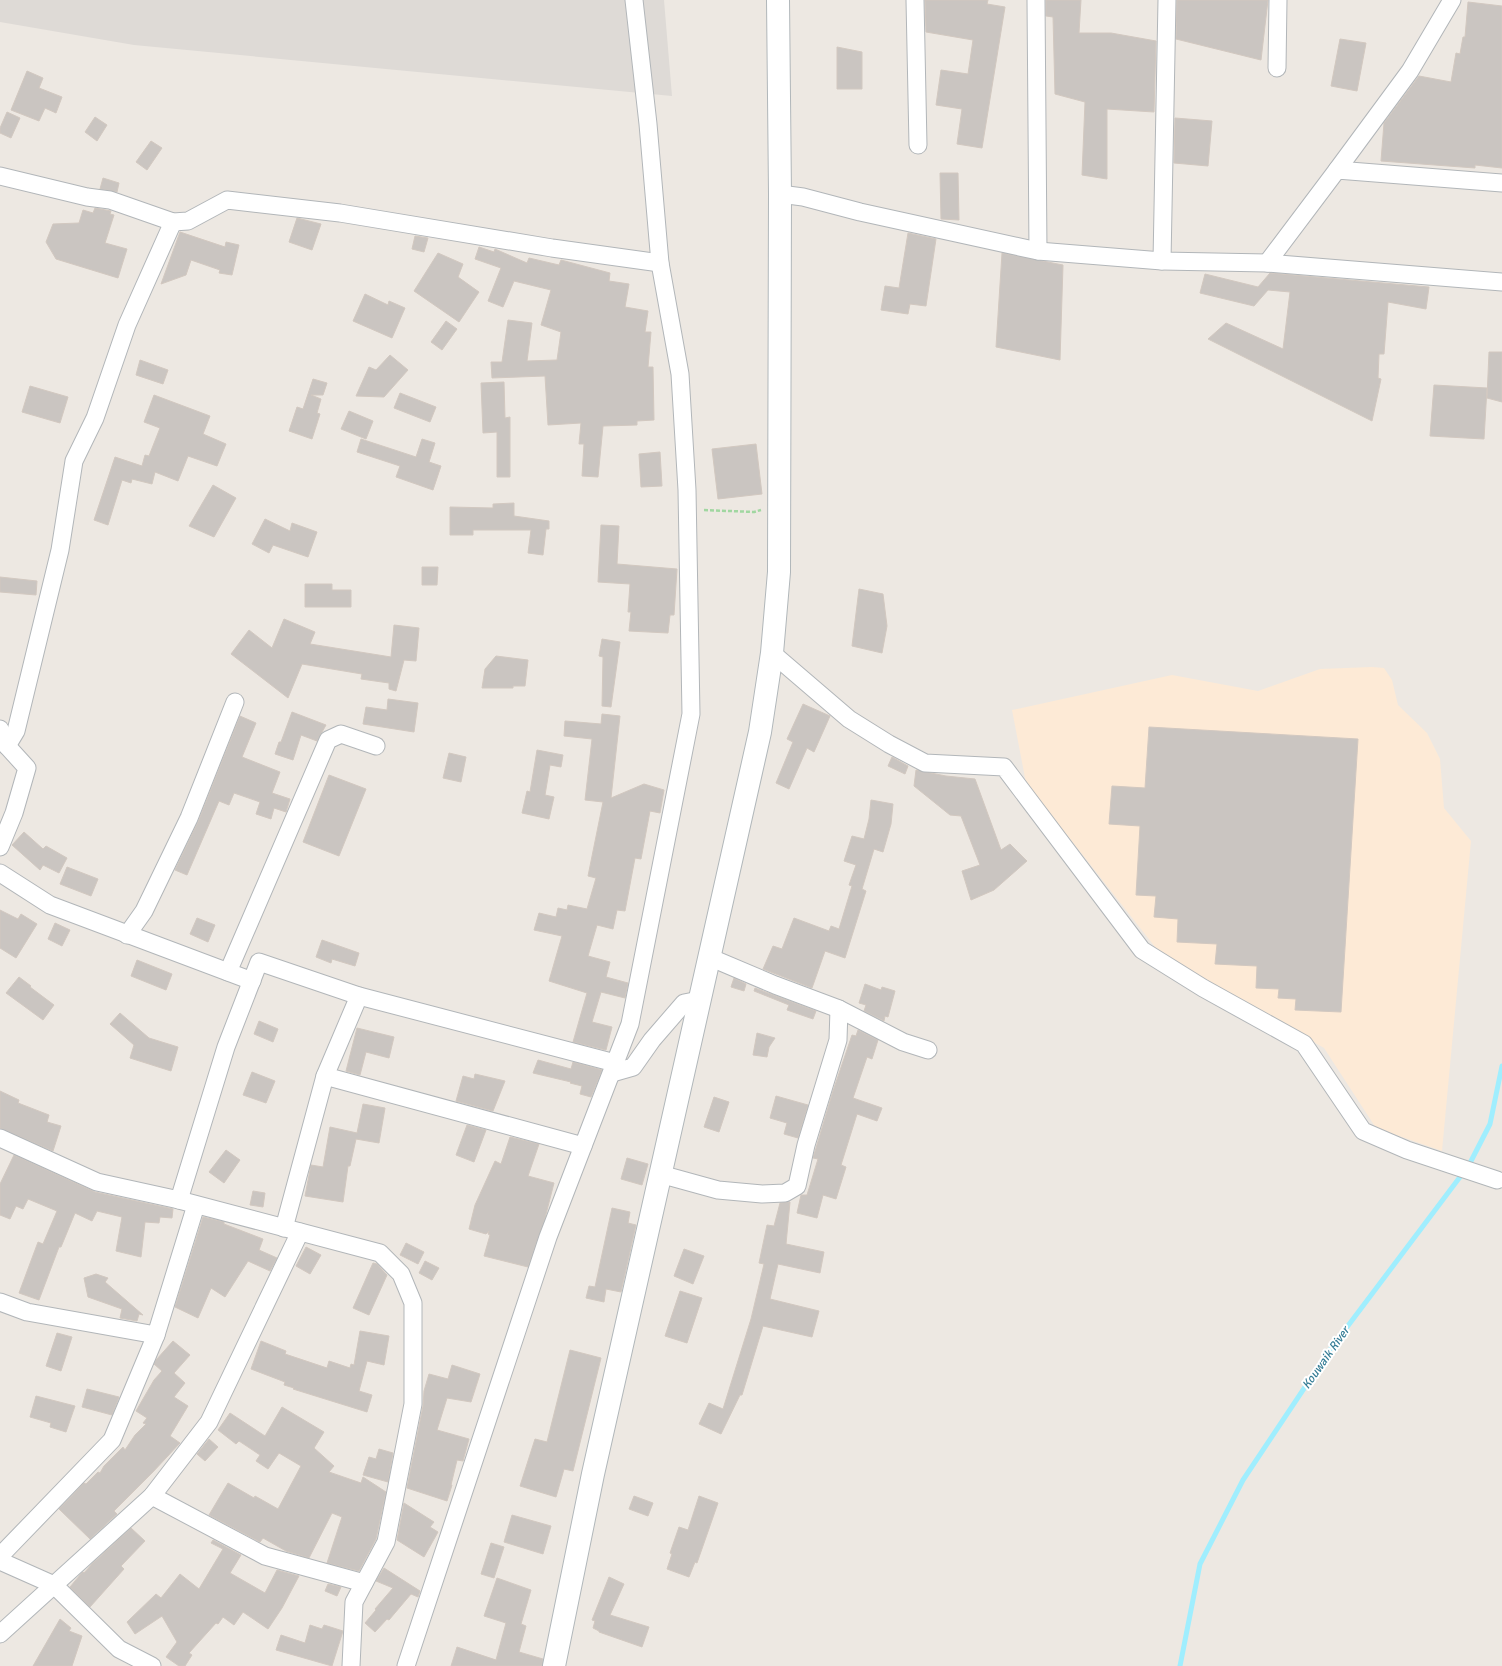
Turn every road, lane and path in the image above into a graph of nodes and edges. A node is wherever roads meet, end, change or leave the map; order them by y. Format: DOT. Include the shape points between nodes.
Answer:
graph roads {
  1 [pos="634,0"];
  2 [pos="778,0"];
  3 [pos="915,0"];
  4 [pos="1036,0"];
  5 [pos="1167,0"];
  6 [pos="1278,0"];
  7 [pos="1452,0"];
  8 [pos="1276,68"];
  9 [pos="918,146"];
  10 [pos="1337,170"];
  11 [pos="0,176"];
  12 [pos="1502,183"];
  13 [pos="780,194"];
  14 [pos="174,222"];
  15 [pos="1038,251"];
  16 [pos="1162,261"];
  17 [pos="660,263"];
  18 [pos="1267,263"];
  19 [pos="1502,282"];
  20 [pos="780,506"];
  21 [pos="688,509"];
  22 [pos="772,653"];
  23 [pos="236,702"];
  24 [pos="0,729"];
  25 [pos="7,746"];
  26 [pos="376,746"];
  27 [pos="0,847"];
  28 [pos="0,873"];
  29 [pos="127,935"];
  30 [pos="709,957"];
  31 [pos="228,972"];
  32 [pos="252,981"];
  33 [pos="359,996"];
  34 [pos="699,1000"];
  35 [pos="839,1009"];
  36 [pos="928,1050"];
  37 [pos="614,1068"];
  38 [pos="326,1076"];
  39 [pos="0,1138"];
  40 [pos="583,1146"];
  41 [pos="660,1174"];
  42 [pos="1497,1180"];
  43 [pos="179,1200"];
  44 [pos="196,1205"];
  45 [pos="284,1228"];
  46 [pos="300,1232"];
  47 [pos="0,1302"];
  48 [pos="156,1335"];
  49 [pos="152,1496"];
  50 [pos="0,1556"];
  51 [pos="0,1561"];
  52 [pos="364,1583"];
  53 [pos="54,1585"];
  54 [pos="0,1634"];
  55 [pos="152,1666"];
  56 [pos="351,1666"];
  57 [pos="406,1666"];
  58 [pos="554,1666"];
  1 -- 17 [label="street"];
  2 -- 13 [label="main road"];
  3 -- 9 [label="street"];
  4 -- 15 [label="street"];
  5 -- 16 [label="street"];
  6 -- 8 [label="street"];
  7 -- 10 [label="street" via="1410,72"];
  10 -- 12 [label="street"];
  10 -- 18 [label="street"];
  11 -- 14 [label="street" via="110,200"];
  13 -- 15 [label="street" via="803,197"];
  13 -- 20 [label="main road"];
  14 -- 17 [label="street" via="188,221 227,200 340,213"];
  14 -- 25 [label="street" via="127,325 95,418 74,461 60,550 16,731"];
  15 -- 16 [label="street"];
  16 -- 18 [label="street"];
  17 -- 21 [label="street" via="680,374"];
  18 -- 19 [label="street"];
  20 -- 21 [label="path" via="754,512"];
  20 -- 22 [label="main road" via="779,572"];
  21 -- 37 [label="street" via="691,714 630,1024"];
  22 -- 30 [label="main road" via="760,732"];
  22 -- 42 [label="street" via="849,719 925,763 1004,768 1142,950 1203,988 1304,1044 1363,1131 1407,1150"];
  23 -- 29 [label="street" via="189,818 144,911"];
  24 -- 25 [label="street"];
  25 -- 27 [label="street" via="26,768 14,813"];
  26 -- 31 [label="street" via="341,734 328,740"];
  28 -- 29 [label="street" via="50,905"];
  29 -- 31 [label="street"];
  30 -- 34 [label="main road"];
  30 -- 35 [label="street"];
  31 -- 32 [label="street"];
  32 -- 33 [label="street" via="259,962"];
  32 -- 43 [label="street" via="226,1047"];
  33 -- 37 [label="street"];
  33 -- 38 [label="street"];
  34 -- 37 [label="street" via="684,1004 652,1040 633,1067"];
  34 -- 41 [label="main road"];
  35 -- 36 [label="street" via="903,1042"];
  35 -- 41 [label="street" via="838,1040 806,1145 797,1186 785,1194 762,1194 718,1190"];
  37 -- 40 [label="street"];
  38 -- 40 [label="street"];
  38 -- 45 [label="street"];
  39 -- 43 [label="street" via="97,1182"];
  40 -- 57 [label="street" via="548,1237"];
  41 -- 58 [label="main road" via="593,1474"];
  43 -- 44 [label="street"];
  44 -- 45 [label="street"];
  44 -- 48 [label="street"];
  45 -- 46 [label="street"];
  46 -- 49 [label="street" via="209,1422"];
  46 -- 52 [label="street" via="380,1253 401,1274 413,1303 413,1404 386,1542"];
  47 -- 48 [label="street" via="27,1312"];
  48 -- 50 [label="street" via="112,1440"];
  49 -- 52 [label="street" via="265,1556"];
  49 -- 53 [label="street"];
  51 -- 53 [label="street"];
  52 -- 56 [label="street" via="354,1602"];
  53 -- 54 [label="street"];
  53 -- 55 [label="street" via="119,1649"];
}
